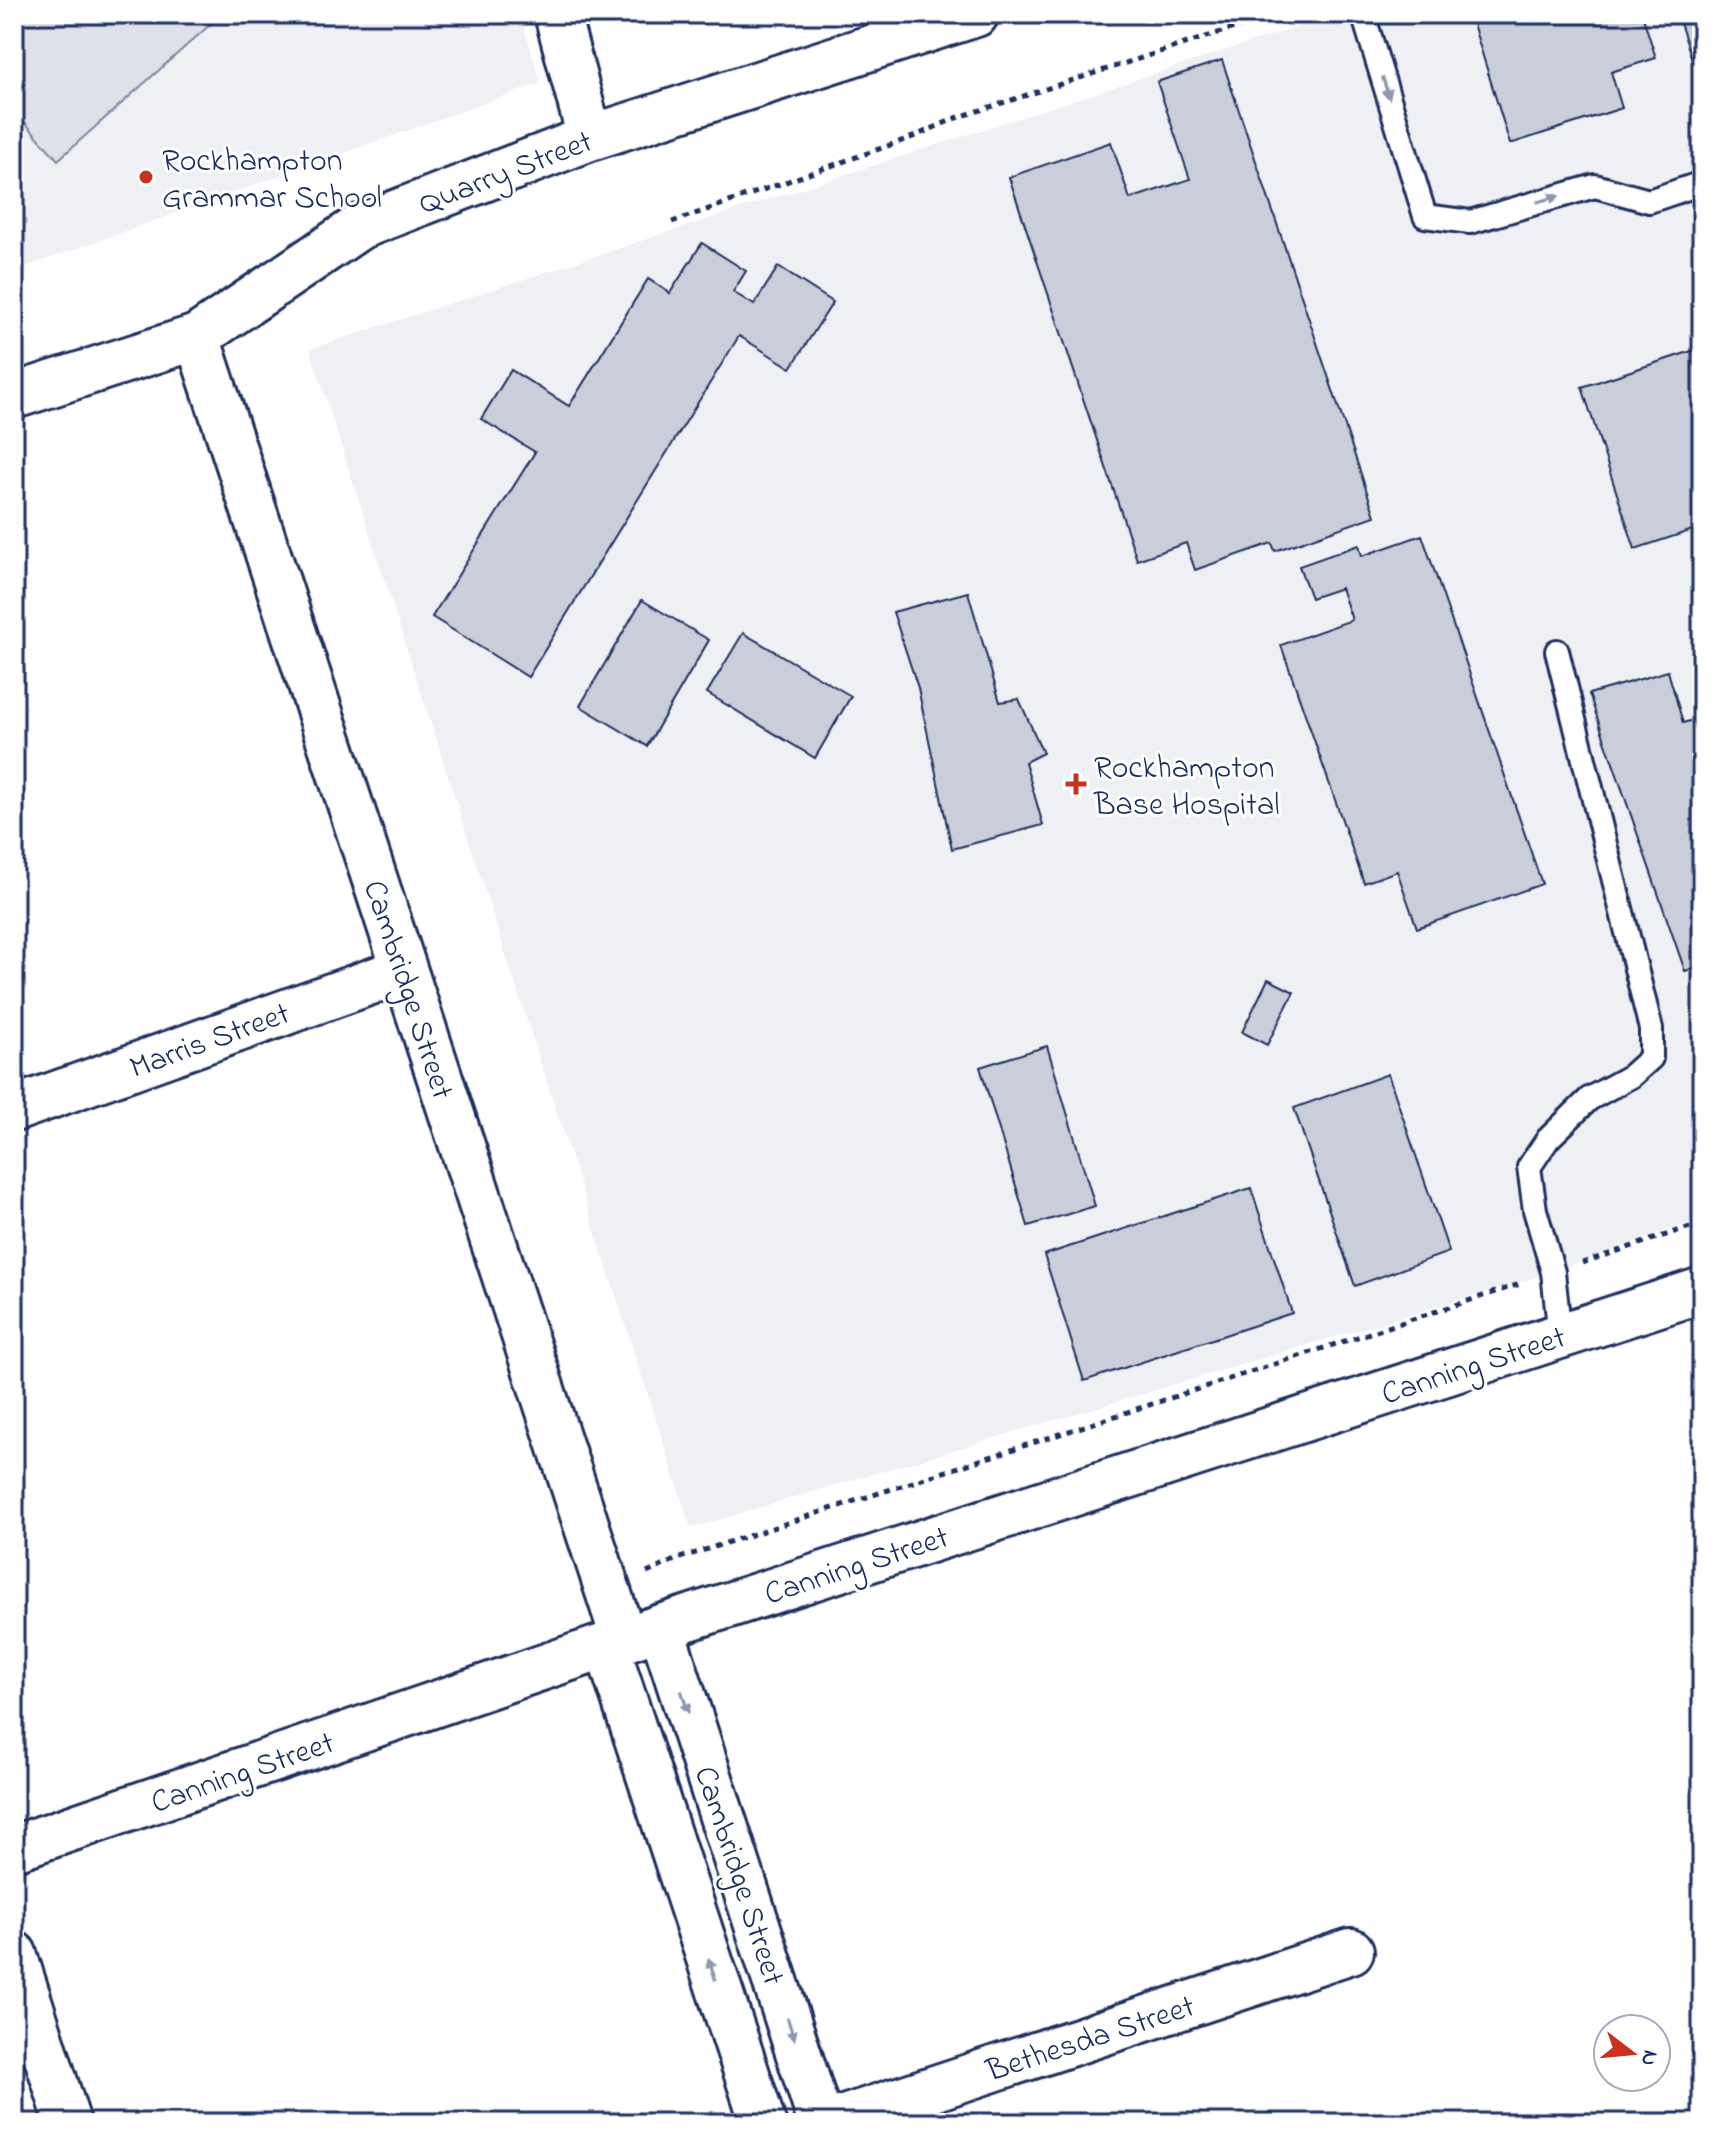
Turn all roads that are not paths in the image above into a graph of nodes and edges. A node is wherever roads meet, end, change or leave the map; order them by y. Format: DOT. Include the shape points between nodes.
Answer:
graph roads {
  1 [pos="557,14"];
  2 [pos="976,14"];
  3 [pos="1363,14"];
  4 [pos="590,138"];
  5 [pos="1702,183"];
  6 [pos="197,337"];
  7 [pos="14,396"];
  8 [pos="1557,651"];
  9 [pos="404,970"];
  10 [pos="14,1109"];
  11 [pos="1702,1290"];
  12 [pos="1560,1336"];
  13 [pos="631,1638"];
  14 [pos="14,1848"];
  15 [pos="1351,1951"];
  16 [pos="14,1954"];
  17 [pos="68,2123"];
  18 [pos="763,2123"];
  19 [pos="821,2123"];
  20 [pos="829,2123"];
  1 -- 4 [label="street"];
  2 -- 4 [label="street, Quarry Street"];
  3 -- 5 [label="lane, one-way" via="1425,216 1470,222 1595,186 1649,201"];
  4 -- 6 [label="street, Quarry Street" via="359,227"];
  6 -- 7 [label="street, Quarry Street"];
  6 -- 9 [label="street, Cambridge Street"];
  8 -- 12 [label="lane" via="1651,1029 1651,1058 1589,1099 1548,1139 1529,1167 1553,1272"];
  9 -- 10 [label="street, Marris Street"];
  9 -- 13 [label="street, Cambridge Street"];
  11 -- 12 [label="street, Canning Street"];
  12 -- 13 [label="street, Canning Street"];
  13 -- 14 [label="street, Canning Street"];
  18 -- 13 [label="street, Cambridge Street, one-way"];
  13 -- 19 [label="street, Cambridge Street, one-way"];
  15 -- 20 [label="street, Bethesda Street"];
  16 -- 17 [label="street"];
}
